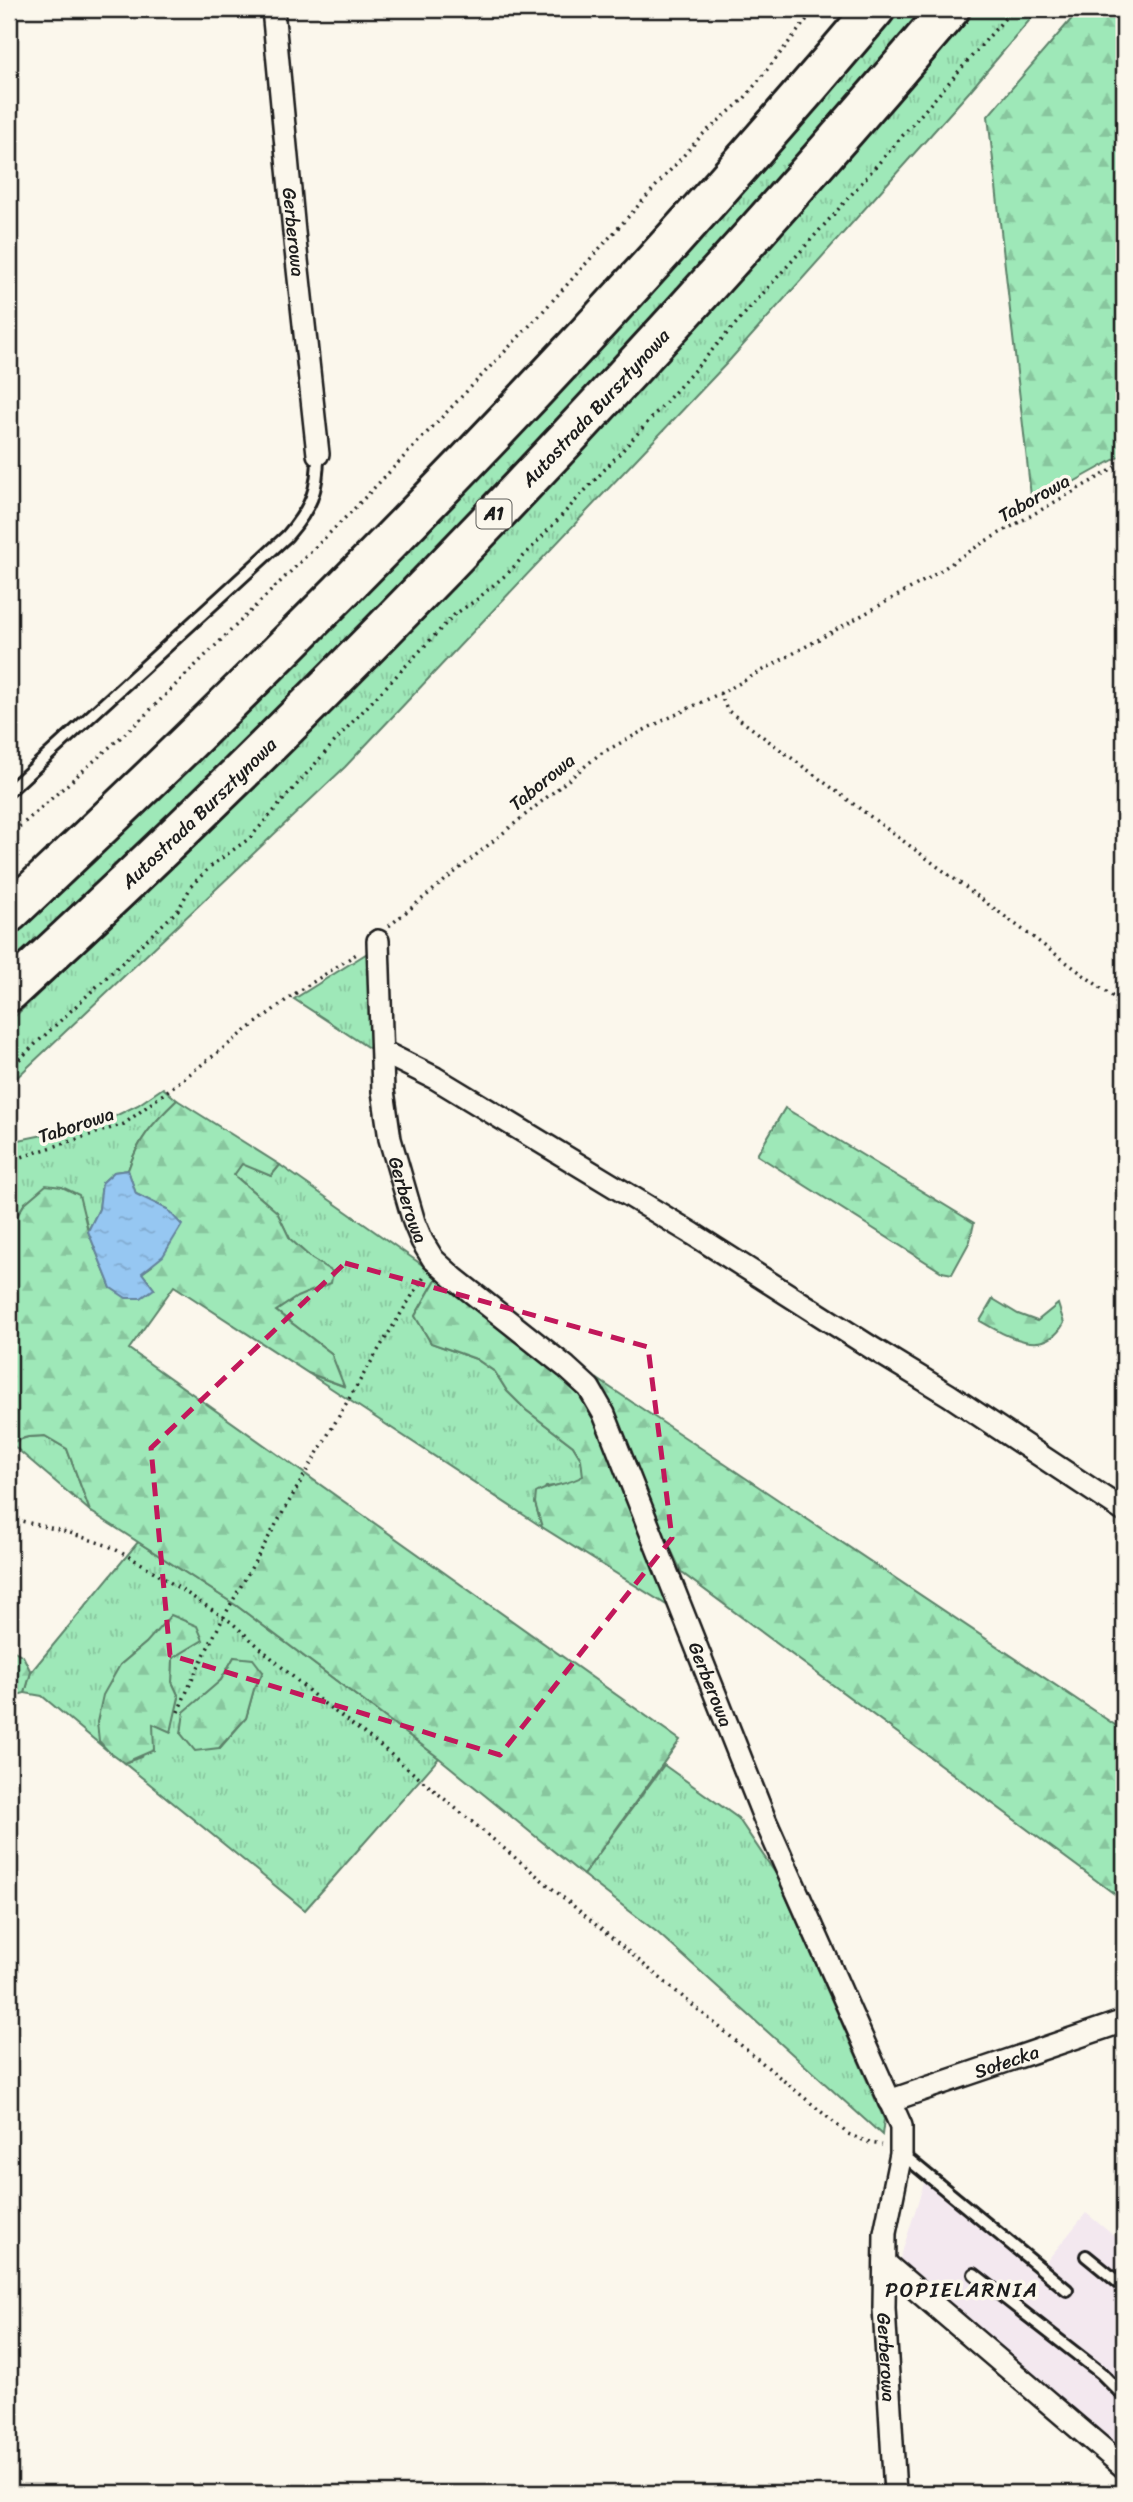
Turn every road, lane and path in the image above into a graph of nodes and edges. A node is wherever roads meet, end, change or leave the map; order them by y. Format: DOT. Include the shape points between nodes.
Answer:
graph roads {
  1 [pos="273,9"];
  2 [pos="815,9"];
  3 [pos="875,9"];
  4 [pos="950,9"];
  5 [pos="1013,9"];
  6 [pos="318,454"];
  7 [pos="1124,463"];
  8 [pos="720,693"];
  9 [pos="9,791"];
  10 [pos="9,836"];
  11 [pos="9,913"];
  12 [pos="378,941"];
  13 [pos="9,992"];
  14 [pos="1124,1005"];
  15 [pos="383,1052"];
  16 [pos="9,1069"];
  17 [pos="9,1161"];
  18 [pos="436,1262"];
  19 [pos="1124,1511"];
  20 [pos="9,1518"];
  21 [pos="223,1616"];
  22 [pos="178,1712"];
  23 [pos="1124,2021"];
  24 [pos="889,2101"];
  25 [pos="901,2151"];
  26 [pos="1086,2256"];
  27 [pos="885,2263"];
  28 [pos="974,2274"];
  29 [pos="1124,2287"];
  30 [pos="1067,2290"];
  31 [pos="1124,2396"];
  32 [pos="1124,2466"];
  33 [pos="895,2493"];
  1 -- 6 [label="street, Gerberowa"];
  2 -- 10 [label="path" via="735,109 711,125 360,504 138,722"];
  3 -- 11 [label="highway" via="568,353 430,499 191,740"];
  4 -- 13 [label="highway, Autostrada Bursztynowa / A1" via="755,234 452,558 225,786"];
  5 -- 16 [label="path" via="518,562 455,614 250,838 212,865 192,885 178,910"];
  6 -- 9 [label="lane" via="316,491 287,536"];
  7 -- 8 [label="path, Taborowa"];
  8 -- 12 [label="path, Taborowa" via="600,754 382,931"];
  8 -- 14 [label="path" via="727,710"];
  12 -- 15 [label="street, Gerberowa"];
  12 -- 17 [label="path, Taborowa" via="293,995 124,1124"];
  15 -- 18 [label="street, Gerberowa" via="390,1139 414,1222"];
  15 -- 19 [label="street" via="435,1078 693,1234 950,1395"];
  18 -- 21 [label="path" via="354,1390"];
  18 -- 24 [label="street, Gerberowa" via="566,1367 589,1388 604,1414 765,1820"];
  20 -- 21 [label="path" via="109,1546"];
  21 -- 22 [label="path"];
  21 -- 25 [label="path" via="848,2134"];
  23 -- 24 [label="street, Sołecka"];
  24 -- 25 [label="street, Gerberowa" via="901,2126"];
  25 -- 27 [label="street, Gerberowa" via="885,2233"];
  25 -- 30 [label="lane"];
  26 -- 29 [label="lane"];
  27 -- 32 [label="street"];
  27 -- 33 [label="street, Gerberowa"];
  28 -- 31 [label="lane"];
}
